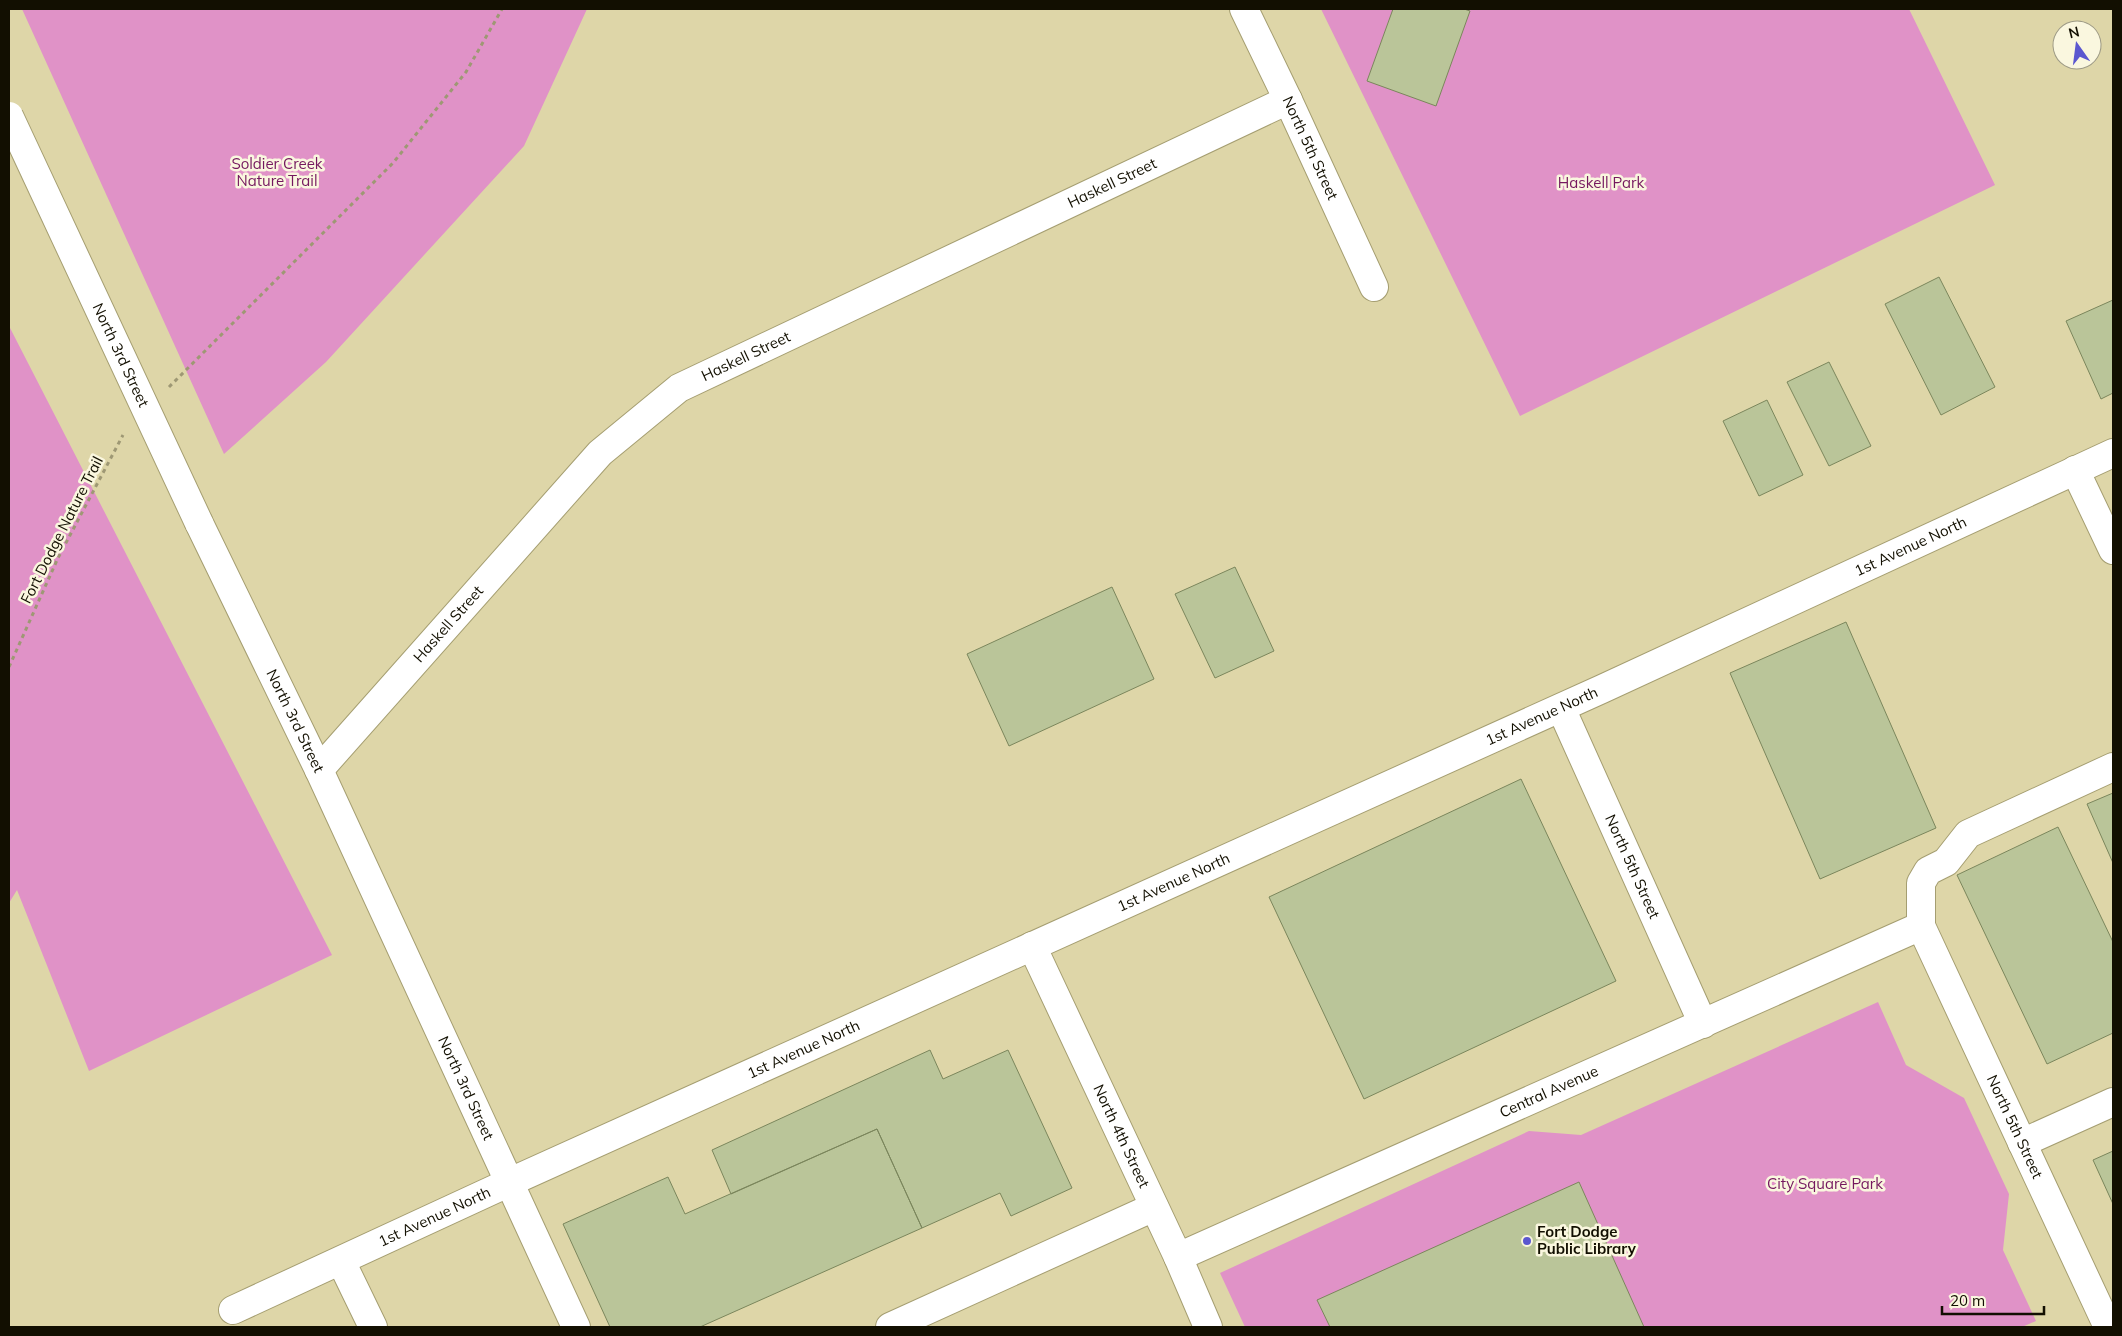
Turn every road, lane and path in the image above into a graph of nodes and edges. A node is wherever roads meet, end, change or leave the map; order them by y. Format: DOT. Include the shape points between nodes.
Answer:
graph roads {
  1 [pos="502,9"];
  2 [pos="1244,9"];
  3 [pos="1288,100"];
  4 [pos="9,116"];
  5 [pos="1374,287"];
  6 [pos="168,389"];
  7 [pos="125,432"];
  8 [pos="2113,453"];
  9 [pos="2075,470"];
  10 [pos="2113,550"];
  11 [pos="9,668"];
  12 [pos="1561,708"];
  13 [pos="2113,767"];
  14 [pos="319,770"];
  15 [pos="1920,926"];
  16 [pos="1032,946"];
  17 [pos="1703,1024"];
  18 [pos="2113,1102"];
  19 [pos="2022,1143"];
  20 [pos="510,1182"];
  21 [pos="1154,1207"];
  22 [pos="1178,1257"];
  23 [pos="341,1260"];
  24 [pos="232,1310"];
  25 [pos="373,1327"];
  26 [pos="576,1327"];
  27 [pos="890,1327"];
  28 [pos="1208,1327"];
  29 [pos="2108,1327"];
  1 -- 6 [label="path" via="466,72 393,163"];
  2 -- 3 [label="main road, North 5th Street"];
  3 -- 5 [label="main road, North 5th Street"];
  3 -- 14 [label="main road, Haskell Street" via="679,388 600,453"];
  4 -- 14 [label="main road, North 3rd Street, bridge" via="199,523"];
  7 -- 11 [label="path, Fort Dodge Nature Trail" via="58,558"];
  8 -- 9 [label="main road, 1st Avenue North"];
  9 -- 10 [label="main road"];
  9 -- 12 [label="main road, 1st Avenue North"];
  12 -- 16 [label="main road, 1st Avenue North"];
  12 -- 17 [label="main road, North 5th Street"];
  13 -- 15 [label="main road" via="1968,834 1946,862 1928,871 1921,883"];
  14 -- 20 [label="main road, North 3rd Street"];
  15 -- 17 [label="main road, Central Avenue"];
  15 -- 19 [label="main road, North 5th Street"];
  16 -- 20 [label="main road, 1st Avenue North"];
  16 -- 21 [label="main road, North 4th Street"];
  17 -- 22 [label="main road, Central Avenue"];
  18 -- 19 [label="main road"];
  19 -- 29 [label="main road, North 5th Street"];
  20 -- 23 [label="main road, 1st Avenue North"];
  20 -- 26 [label="main road, North 3rd Street"];
  21 -- 22 [label="main road, North 4th Street"];
  21 -- 27 [label="main road"];
  22 -- 28 [label="main road, North 4th Street"];
  23 -- 24 [label="main road, 1st Avenue North"];
  23 -- 25 [label="main road"];
}
